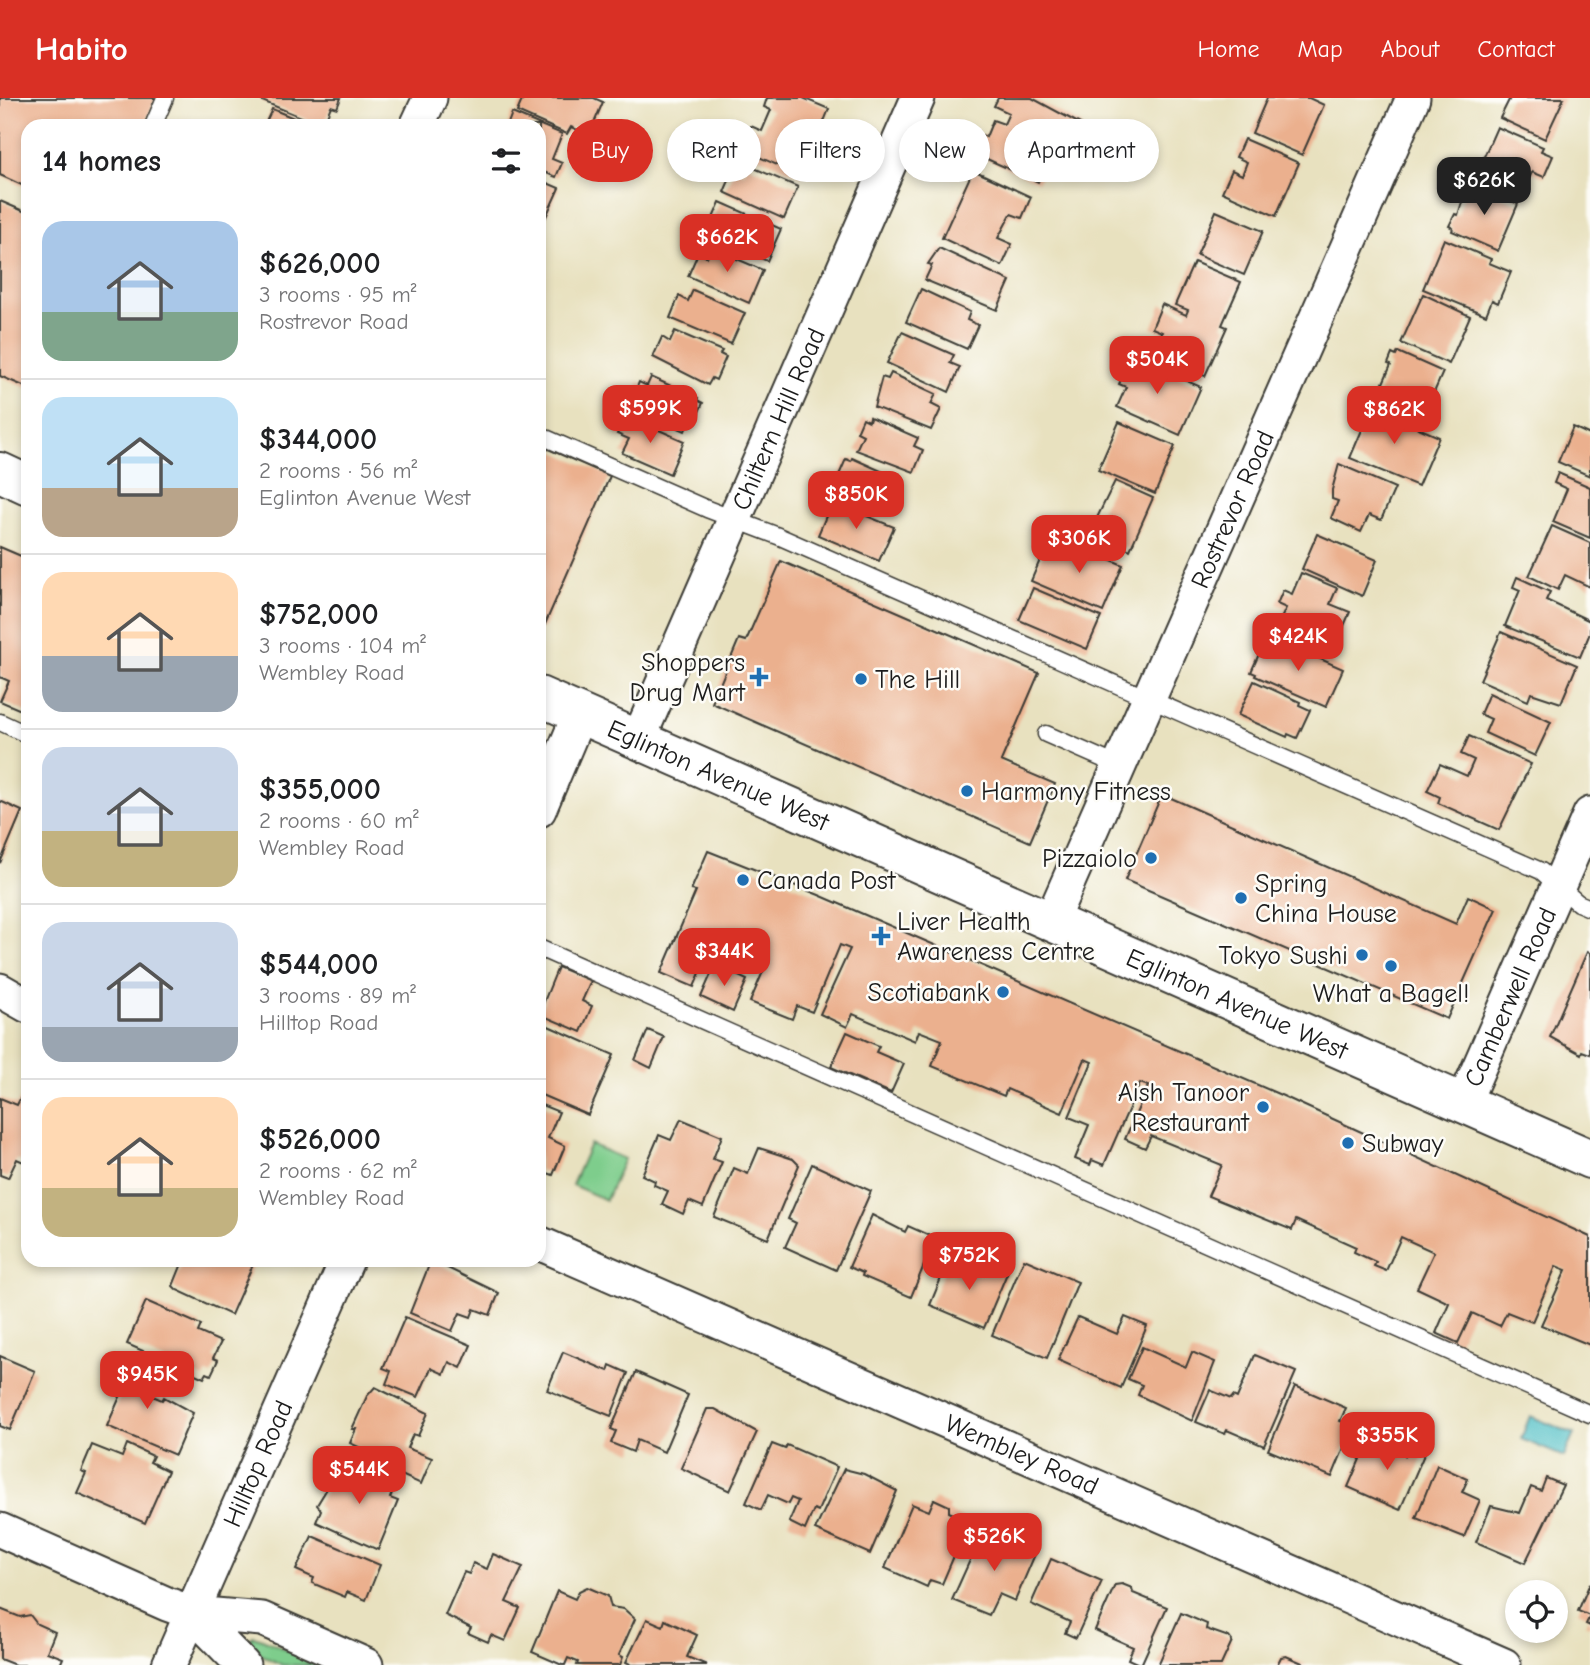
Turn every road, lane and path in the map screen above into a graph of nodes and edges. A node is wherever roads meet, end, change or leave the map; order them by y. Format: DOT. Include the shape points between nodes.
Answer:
graph roads {
  1 [pos="166,98"];
  2 [pos="430,98"];
  3 [pos="918,98"];
  4 [pos="1413,98"];
  5 [pos="156,119"];
  6 [pos="421,119"];
  7 [pos="546,438"];
  8 [pos="0,472"];
  9 [pos="21,482"];
  10 [pos="737,519"];
  11 [pos="546,699"];
  12 [pos="1148,700"];
  13 [pos="579,713"];
  14 [pos="0,722"];
  15 [pos="21,732"];
  16 [pos="1046,734"];
  17 [pos="639,738"];
  18 [pos="1119,766"];
  19 [pos="546,793"];
  20 [pos="1590,814"];
  21 [pos="1559,886"];
  22 [pos="1590,908"];
  23 [pos="1051,921"];
  24 [pos="546,951"];
  25 [pos="0,989"];
  26 [pos="21,1002"];
  27 [pos="1463,1104"];
  28 [pos="1590,1159"];
  29 [pos="546,1246"];
  30 [pos="344,1267"];
  31 [pos="1590,1413"];
  32 [pos="0,1530"];
  33 [pos="192,1613"];
  34 [pos="169,1665"];
  35 [pos="243,1665"];
  36 [pos="366,1665"];
  37 [pos="1504,1665"];
  1 -- 5 [label="lane"];
  2 -- 6 [label="street"];
  3 -- 10 [label="street, Chiltern Hill Road"];
  4 -- 12 [label="street, Rostrevor Road"];
  7 -- 10 [label="lane"];
  8 -- 9 [label="main road"];
  10 -- 12 [label="lane"];
  10 -- 17 [label="street, Chiltern Hill Road"];
  11 -- 13 [label="main road, Eglinton Avenue West"];
  12 -- 18 [label="street, Rostrevor Road"];
  12 -- 21 [label="lane" via="1541,871"];
  13 -- 17 [label="main road, Eglinton Avenue West"];
  13 -- 19 [label="street"];
  14 -- 15 [label="lane"];
  16 -- 18 [label="lane"];
  17 -- 23 [label="main road, Eglinton Avenue West"];
  18 -- 23 [label="street, Rostrevor Road"];
  20 -- 21 [label="street, Camberwell Road"];
  21 -- 22 [label="lane"];
  21 -- 27 [label="street, Camberwell Road"];
  23 -- 27 [label="main road, Eglinton Avenue West"];
  24 -- 31 [label="lane"];
  25 -- 26 [label="street"];
  27 -- 28 [label="main road, Eglinton Avenue West"];
  29 -- 37 [label="street, Wembley Road"];
  30 -- 33 [label="street, Hilltop Road"];
  32 -- 33 [label="street"];
  33 -- 34 [label="street, Hilltop Road"];
  33 -- 35 [label="street"];
  33 -- 36 [label="street" via="262,1619"];
}
